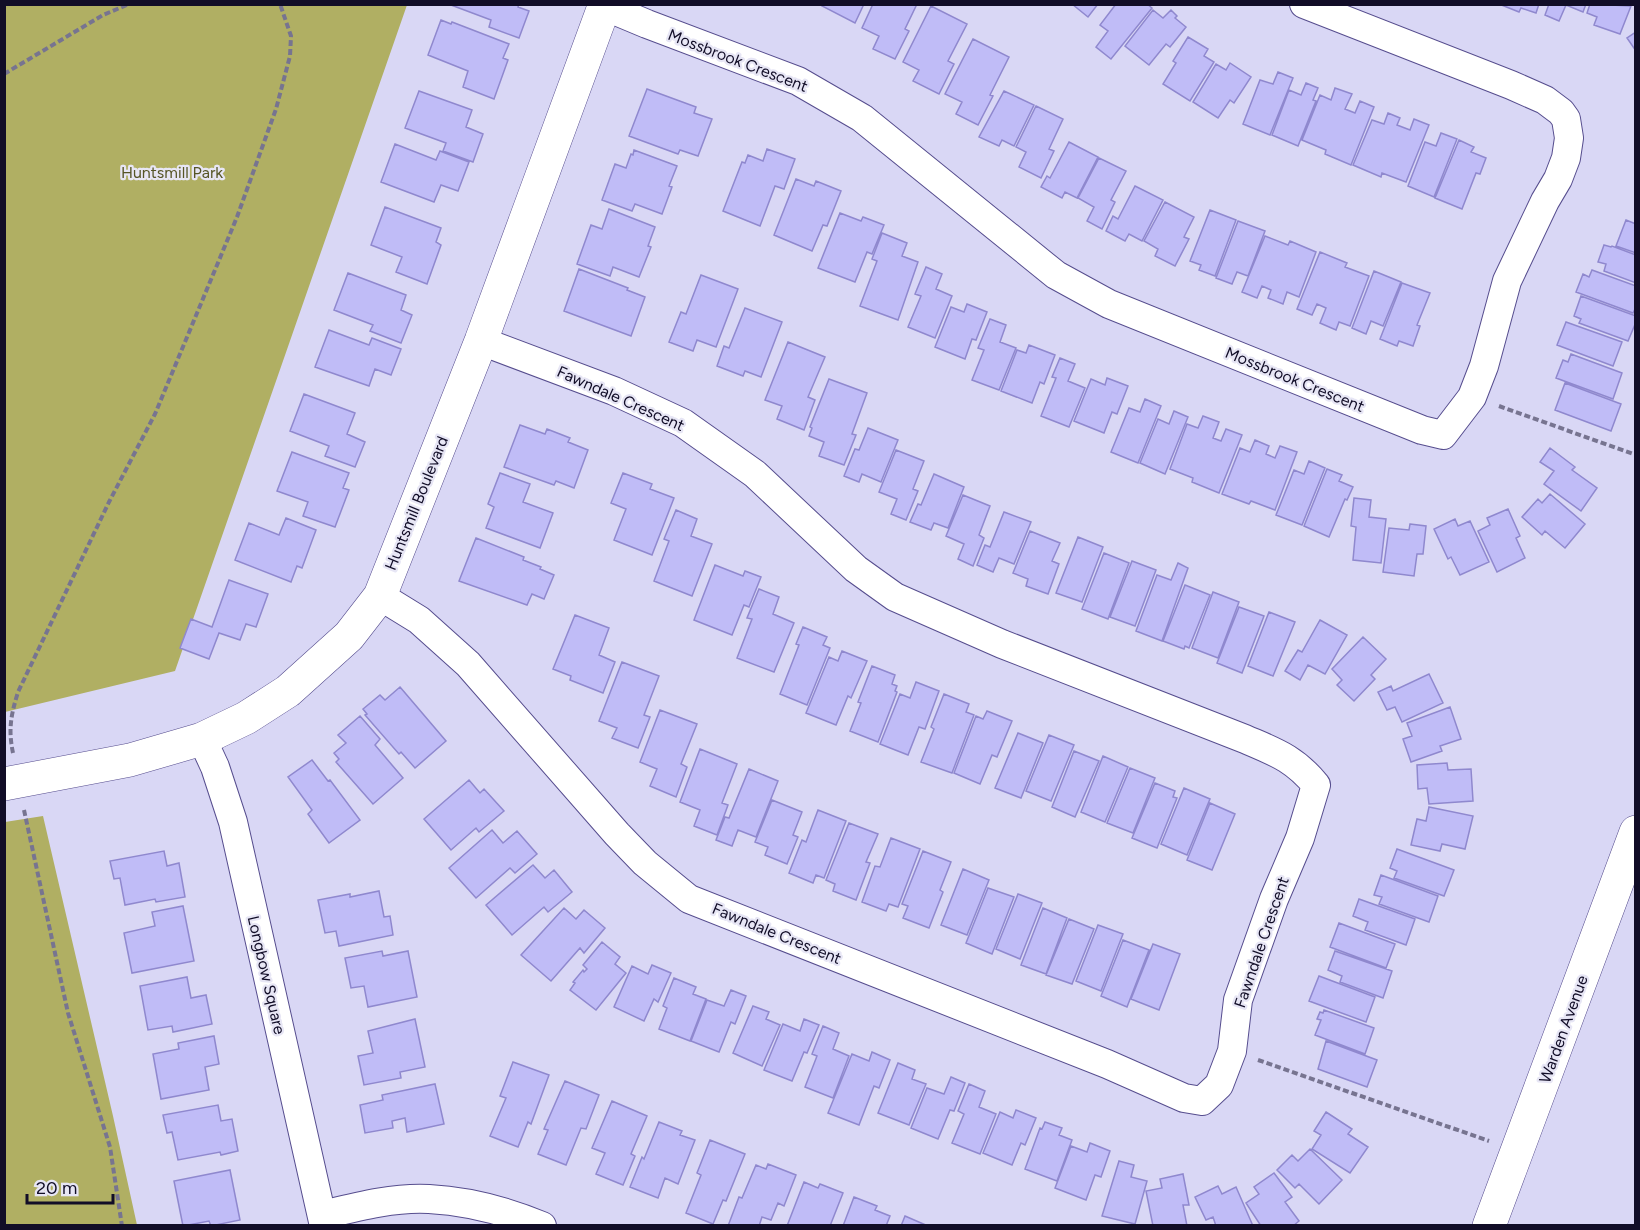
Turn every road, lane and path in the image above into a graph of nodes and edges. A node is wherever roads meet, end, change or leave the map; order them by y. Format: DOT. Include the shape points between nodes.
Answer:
graph roads {
  1 [pos="129,4"];
  2 [pos="280,4"];
  3 [pos="1304,4"];
  4 [pos="604,5"];
  5 [pos="4,74"];
  6 [pos="481,341"];
  7 [pos="1472,397"];
  8 [pos="1635,455"];
  9 [pos="380,596"];
  10 [pos="202,739"];
  11 [pos="11,783"];
  12 [pos="1635,832"];
  13 [pos="1232,1051"];
  14 [pos="1517,1151"];
  15 [pos="323,1220"];
  16 [pos="122,1226"];
  17 [pos="542,1226"];
  18 [pos="1489,1226"];
  1 -- 5 [label="path" via="103,15"];
  2 -- 11 [label="path" via="291,46 276,110 237,217 155,414 18,692 10,716"];
  3 -- 7 [label="street, Mossbrook Crescent" via="1511,85 1545,100 1566,119 1566,158 1507,281"];
  4 -- 6 [label="street, Huntsmill Boulevard"];
  4 -- 7 [label="street, Mossbrook Crescent" via="798,81 862,118 1056,275 1109,304 1422,430 1443,435"];
  6 -- 9 [label="street, Huntsmill Boulevard"];
  6 -- 13 [label="street, Fawndale Crescent" via="614,391 683,423 755,474 856,569 895,597 1002,644 1245,739 1302,768 1316,785 1313,798 1238,1000"];
  7 -- 8 [label="path"];
  9 -- 10 [label="street, Huntsmill Boulevard" via="349,636 288,691 246,718"];
  9 -- 13 [label="street, Fawndale Crescent" via="419,620 468,664 617,834 645,863 689,898 1184,1098 1202,1101 1219,1085"];
  10 -- 11 [label="street, Huntsmill Boulevard" via="130,760"];
  10 -- 15 [label="street, Longbow Square" via="233,822"];
  11 -- 16 [label="path" via="68,1013 110,1147"];
  12 -- 14 [label="street, Warden Avenue"];
  13 -- 14 [label="path"];
  14 -- 18 [label="street, Warden Avenue"];
  15 -- 17 [label="street, Longbow Square" via="355,1207 427,1199 473,1204"];
}
